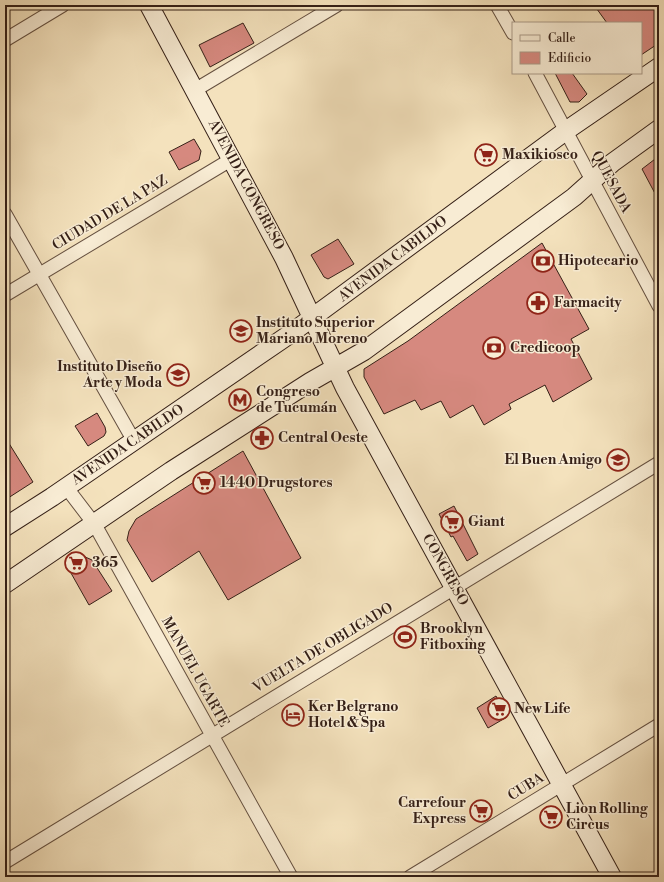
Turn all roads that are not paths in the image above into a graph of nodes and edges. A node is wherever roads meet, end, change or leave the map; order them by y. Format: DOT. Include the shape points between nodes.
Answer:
graph roads {
  1 [pos="63,5"];
  2 [pos="149,5"];
  3 [pos="337,5"];
  4 [pos="497,5"];
  5 [pos="512,31"];
  6 [pos="5,40"];
  7 [pos="659,67"];
  8 [pos="536,74"];
  9 [pos="196,90"];
  10 [pos="659,129"];
  11 [pos="567,130"];
  12 [pos="232,159"];
  13 [pos="592,180"];
  14 [pos="5,214"];
  15 [pos="38,275"];
  16 [pos="5,295"];
  17 [pos="659,306"];
  18 [pos="314,317"];
  19 [pos="335,368"];
  20 [pos="134,441"];
  21 [pos="659,463"];
  22 [pos="66,487"];
  23 [pos="95,525"];
  24 [pos="5,527"];
  25 [pos="5,584"];
  26 [pos="454,587"];
  27 [pos="659,725"];
  28 [pos="212,735"];
  29 [pos="561,784"];
  30 [pos="5,862"];
  31 [pos="291,877"];
  32 [pos="410,877"];
  33 [pos="612,877"];
  1 -- 6 [label="street"];
  2 -- 9 [label="main road, AVENIDA CONGRESO"];
  3 -- 9 [label="street"];
  4 -- 5 [label="street"];
  7 -- 11 [label="main road, AVENIDA CABILDO"];
  8 -- 11 [label="street, QUESADA"];
  9 -- 12 [label="main road, AVENIDA CONGRESO"];
  10 -- 13 [label="main road"];
  11 -- 13 [label="street, QUESADA"];
  11 -- 18 [label="main road, AVENIDA CABILDO"];
  12 -- 15 [label="street, CIUDAD DE LA PAZ"];
  12 -- 18 [label="main road, AVENIDA CONGRESO"];
  13 -- 17 [label="street, QUESADA"];
  13 -- 19 [label="main road" via="574,197 364,351"];
  14 -- 15 [label="street"];
  15 -- 16 [label="street, CIUDAD DE LA PAZ"];
  15 -- 20 [label="street"];
  18 -- 19 [label="main road, AVENIDA CONGRESO"];
  18 -- 20 [label="main road, AVENIDA CABILDO"];
  19 -- 23 [label="main road" via="171,472"];
  19 -- 26 [label="main road, CONGRESO"];
  20 -- 22 [label="main road, AVENIDA CABILDO"];
  21 -- 26 [label="street, VUELTA DE OBLIGADO"];
  22 -- 23 [label="street, MANUEL UGARTE"];
  22 -- 24 [label="main road, AVENIDA CABILDO"];
  23 -- 25 [label="main road"];
  23 -- 28 [label="street, MANUEL UGARTE"];
  26 -- 28 [label="street, VUELTA DE OBLIGADO"];
  26 -- 29 [label="main road, CONGRESO"];
  27 -- 29 [label="street, CUBA"];
  28 -- 30 [label="street, VUELTA DE OBLIGADO"];
  28 -- 31 [label="street, MANUEL UGARTE"];
  29 -- 32 [label="street, CUBA"];
  29 -- 33 [label="main road, CONGRESO"];
}
